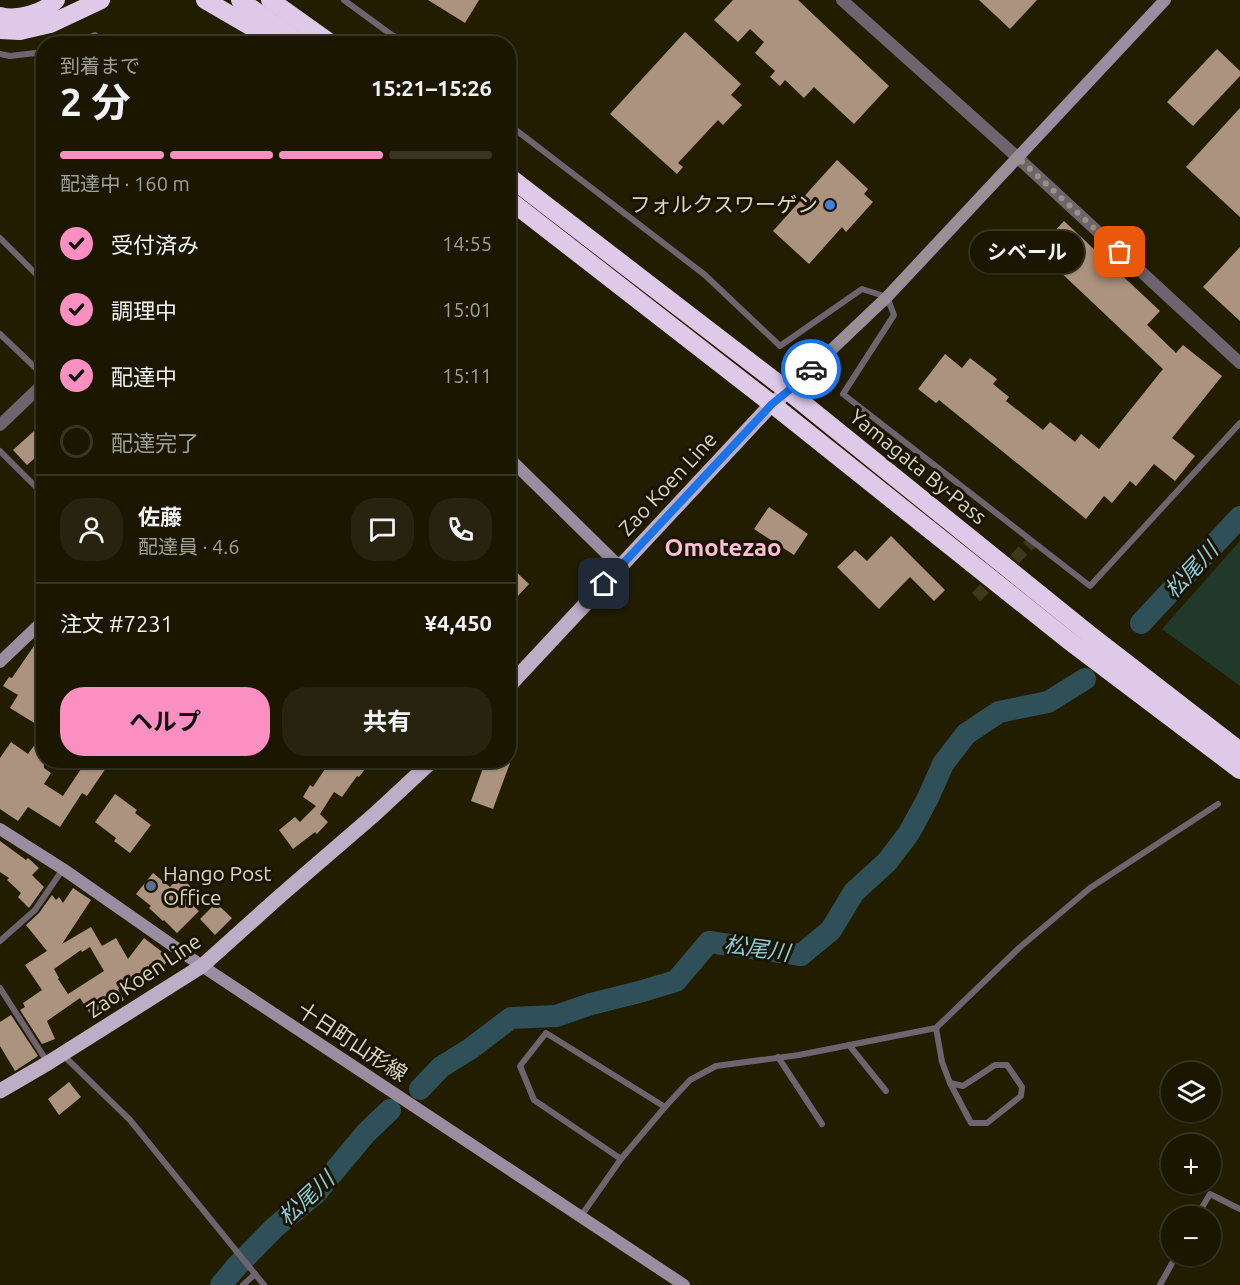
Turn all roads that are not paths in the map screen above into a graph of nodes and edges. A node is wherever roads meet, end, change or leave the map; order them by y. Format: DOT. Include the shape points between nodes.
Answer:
graph roads {
  1 [pos="56,0"];
  2 [pos="101,0"];
  3 [pos="205,0"];
  4 [pos="240,0"];
  5 [pos="270,0"];
  6 [pos="287,0"];
  7 [pos="344,0"];
  8 [pos="842,0"];
  9 [pos="1165,0"];
  10 [pos="0,16"];
  11 [pos="0,30"];
  12 [pos="267,36"];
  13 [pos="291,36"];
  14 [pos="322,36"];
  15 [pos="328,36"];
  16 [pos="394,36"];
  17 [pos="36,53"];
  18 [pos="0,54"];
  19 [pos="516,130"];
  20 [pos="1017,157"];
  21 [pos="516,182"];
  22 [pos="516,205"];
  23 [pos="0,238"];
  24 [pos="36,274"];
  25 [pos="887,297"];
  26 [pos="0,334"];
  27 [pos="1240,363"];
  28 [pos="36,368"];
  29 [pos="36,390"];
  30 [pos="788,391"];
  31 [pos="772,404"];
  32 [pos="1240,423"];
  33 [pos="0,425"];
  34 [pos="0,451"];
  35 [pos="516,465"];
  36 [pos="36,487"];
  37 [pos="620,567"];
  38 [pos="36,627"];
  39 [pos="3,655"];
  40 [pos="516,678"];
  41 [pos="1240,751"];
  42 [pos="424,768"];
  43 [pos="1240,770"];
  44 [pos="1218,804"];
  45 [pos="0,829"];
  46 [pos="63,869"];
  47 [pos="0,941"];
  48 [pos="202,966"];
  49 [pos="0,988"];
  50 [pos="936,1028"];
  51 [pos="849,1045"];
  52 [pos="62,1054"];
  53 [pos="778,1058"];
  54 [pos="48,1064"];
  55 [pos="950,1083"];
  56 [pos="0,1091"];
  57 [pos="886,1091"];
  58 [pos="665,1107"];
  59 [pos="822,1124"];
  60 [pos="621,1159"];
  61 [pos="1203,1206"];
  62 [pos="1240,1209"];
  63 [pos="580,1216"];
  64 [pos="1170,1266"];
  65 [pos="255,1274"];
  66 [pos="243,1285"];
  67 [pos="264,1285"];
  68 [pos="684,1285"];
  69 [pos="1160,1285"];
  1 -- 10 [label="highway" via="30,15"];
  2 -- 11 [label="highway" via="51,24 20,31"];
  3 -- 12 [label="highway"];
  4 -- 13 [label="highway"];
  5 -- 14 [label="highway"];
  6 -- 15 [label="highway" via="313,18"];
  7 -- 16 [label="lane"];
  8 -- 20 [label="street"];
  9 -- 20 [label="main road"];
  17 -- 18 [label="lane"];
  19 -- 25 [label="lane" via="705,275 780,346 862,289"];
  20 -- 25 [label="main road"];
  20 -- 27 [label="street"];
  21 -- 30 [label="highway, Yamagata By-Pass"];
  22 -- 31 [label="highway, Yamagata By-Pass"];
  23 -- 24 [label="lane"];
  25 -- 30 [label="main road"];
  25 -- 32 [label="lane" via="894,315 843,394 1090,586"];
  26 -- 28 [label="lane"];
  29 -- 33 [label="street"];
  30 -- 31 [label="main road, Zao Koen Line"];
  30 -- 41 [label="highway, Yamagata By-Pass"];
  31 -- 37 [label="main road, Zao Koen Line"];
  31 -- 43 [label="highway, Yamagata By-Pass" via="1032,612"];
  34 -- 36 [label="lane"];
  35 -- 37 [label="main road"];
  37 -- 40 [label="main road, Zao Koen Line"];
  38 -- 39 [label="main road"];
  42 -- 48 [label="main road, Zao Koen Line"];
  44 -- 50 [label="lane" via="1090,888 1019,948"];
  45 -- 46 [label="main road, 十日町山形線"];
  46 -- 47 [label="lane" via="35,910"];
  46 -- 48 [label="main road, 十日町山形線"];
  48 -- 52 [label="main road, Zao Koen Line"];
  48 -- 63 [label="main road, 十日町山形線"];
  49 -- 54 [label="lane"];
  50 -- 51 [label="lane"];
  50 -- 55 [label="lane"];
  51 -- 53 [label="lane"];
  51 -- 57 [label="lane"];
  52 -- 54 [label="main road, Zao Koen Line"];
  52 -- 65 [label="lane" via="130,1120"];
  53 -- 58 [label="lane" via="716,1066 690,1080"];
  53 -- 59 [label="lane"];
  54 -- 56 [label="main road, Zao Koen Line"];
  55 -- 55 [label="lane" via="963,1086 995,1065 1006,1065 1022,1087 1022,1096 987,1123 971,1123"];
  58 -- 60 [label="lane"];
  58 -- 60 [label="lane" via="546,1033 520,1066 534,1100"];
  60 -- 63 [label="lane"];
  61 -- 62 [label="lane" via="1210,1194"];
  63 -- 68 [label="main road, 十日町山形線"];
  64 -- 69 [label="lane"];
  65 -- 66 [label="lane"];
  65 -- 67 [label="lane"];
}
